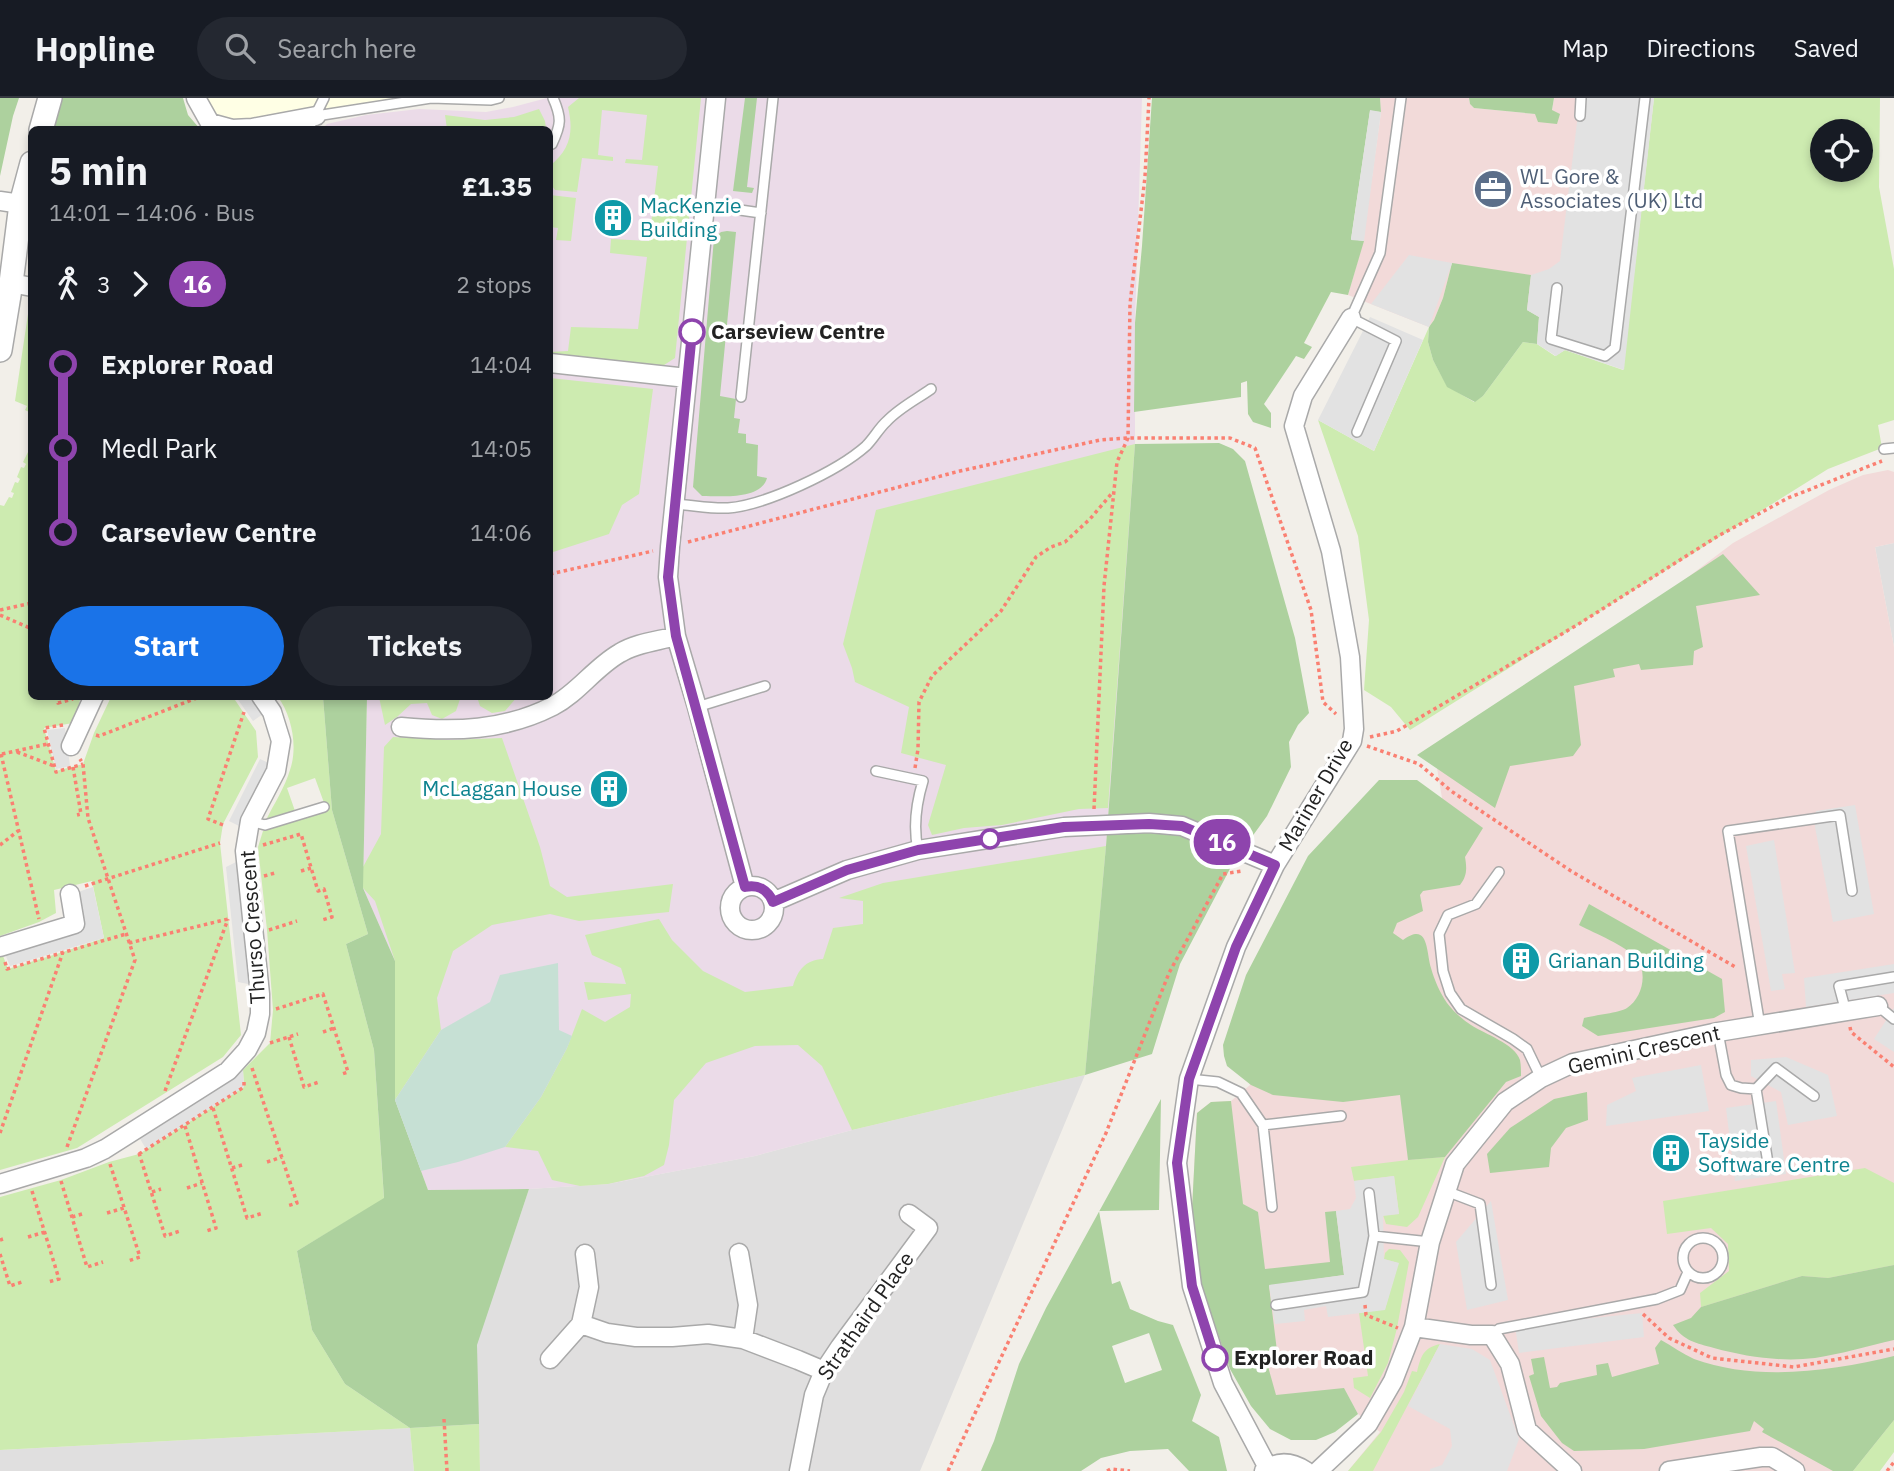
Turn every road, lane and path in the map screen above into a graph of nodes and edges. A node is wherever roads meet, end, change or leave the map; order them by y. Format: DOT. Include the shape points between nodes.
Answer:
graph roads {
  1 [pos="50,98"];
  2 [pos="196,98"];
  3 [pos="324,98"];
  4 [pos="431,98"];
  5 [pos="499,98"];
  6 [pos="554,98"];
  7 [pos="716,98"];
  8 [pos="773,98"];
  9 [pos="1149,98"];
  10 [pos="1401,98"];
  11 [pos="1581,98"];
  12 [pos="1645,98"];
  13 [pos="1580,116"];
  14 [pos="312,122"];
  15 [pos="42,126"];
  16 [pos="221,126"];
  17 [pos="272,126"];
  18 [pos="553,141"];
  19 [pos="28,170"];
  20 [pos="10,202"];
  21 [pos="705,205"];
  22 [pos="761,213"];
  23 [pos="21,285"];
  24 [pos="1557,288"];
  25 [pos="1351,318"];
  26 [pos="0,350"];
  27 [pos="553,363"];
  28 [pos="687,378"];
  29 [pos="931,389"];
  30 [pos="741,397"];
  31 [pos="1357,432"];
  32 [pos="1128,438"];
  33 [pos="1889,448"];
  34 [pos="1114,490"];
  35 [pos="674,504"];
  36 [pos="670,547"];
  37 [pos="553,573"];
  38 [pos="28,604"];
  39 [pos="0,613"];
  40 [pos="28,627"];
  41 [pos="676,636"];
  42 [pos="765,686"];
  43 [pos="92,700"];
  44 [pos="192,700"];
  45 [pos="264,700"];
  46 [pos="697,707"];
  47 [pos="244,712"];
  48 [pos="80,727"];
  49 [pos="401,727"];
  50 [pos="1353,735"];
  51 [pos="48,744"];
  52 [pos="71,746"];
  53 [pos="15,751"];
  54 [pos="1,754"];
  55 [pos="54,766"];
  56 [pos="73,767"];
  57 [pos="876,771"];
  58 [pos="913,779"];
  59 [pos="324,807"];
  60 [pos="77,815"];
  61 [pos="250,821"];
  62 [pos="223,825"];
  63 [pos="1093,826"];
  64 [pos="18,831"];
  65 [pos="220,843"];
  66 [pos="0,845"];
  67 [pos="918,850"];
  68 [pos="245,851"];
  69 [pos="1275,865"];
  70 [pos="312,868"];
  71 [pos="301,871"];
  72 [pos="1499,872"];
  73 [pos="108,878"];
  74 [pos="745,887"];
  75 [pos="1852,891"];
  76 [pos="70,894"];
  77 [pos="773,902"];
  78 [pos="322,920"];
  79 [pos="297,921"];
  80 [pos="42,934"];
  81 [pos="126,934"];
  82 [pos="254,934"];
  83 [pos="129,943"];
  84 [pos="0,947"];
  85 [pos="63,952"];
  86 [pos="1751,975"];
  87 [pos="1894,977"];
  88 [pos="1878,1006"];
  89 [pos="1846,1012"];
  90 [pos="260,1014"];
  91 [pos="1894,1019"];
  92 [pos="1760,1026"];
  93 [pos="334,1028"];
  94 [pos="323,1032"];
  95 [pos="1718,1032"];
  96 [pos="289,1037"];
  97 [pos="1894,1067"];
  98 [pos="342,1074"];
  99 [pos="1541,1078"];
  100 [pos="1189,1079"];
  101 [pos="319,1082"];
  102 [pos="1756,1089"];
  103 [pos="1814,1096"];
  104 [pos="170,1107"];
  105 [pos="213,1108"];
  106 [pos="1341,1116"];
  107 [pos="1263,1125"];
  108 [pos="185,1126"];
  109 [pos="132,1131"];
  110 [pos="0,1133"];
  111 [pos="105,1149"];
  112 [pos="139,1154"];
  113 [pos="282,1157"];
  114 [pos="1767,1157"];
  115 [pos="267,1162"];
  116 [pos="64,1165"];
  117 [pos="242,1165"];
  118 [pos="232,1168"];
  119 [pos="28,1176"];
  120 [pos="202,1183"];
  121 [pos="0,1184"];
  122 [pos="187,1188"];
  123 [pos="161,1189"];
  124 [pos="1446,1191"];
  125 [pos="152,1192"];
  126 [pos="1369,1194"];
  127 [pos="287,1206"];
  128 [pos="1272,1207"];
  129 [pos="124,1208"];
  130 [pos="107,1213"];
  131 [pos="263,1213"];
  132 [pos="82,1214"];
  133 [pos="909,1214"];
  134 [pos="72,1217"];
  135 [pos="180,1231"];
  136 [pos="206,1231"];
  137 [pos="44,1232"];
  138 [pos="1374,1236"];
  139 [pos="28,1237"];
  140 [pos="1430,1242"];
  141 [pos="739,1253"];
  142 [pos="0,1254"];
  143 [pos="585,1254"];
  144 [pos="128,1261"];
  145 [pos="103,1262"];
  146 [pos="1688,1272"];
  147 [pos="22,1282"];
  148 [pos="48,1282"];
  149 [pos="1491,1285"];
  150 [pos="1363,1292"];
  151 [pos="1633,1304"];
  152 [pos="1276,1305"];
  153 [pos="581,1324"];
  154 [pos="1414,1326"];
  155 [pos="1492,1335"];
  156 [pos="743,1339"];
  157 [pos="1894,1349"];
  158 [pos="550,1359"];
  159 [pos="824,1371"];
  160 [pos="443,1419"];
  161 [pos="1894,1462"];
  162 [pos="1266,1469"];
  163 [pos="447,1471"];
  164 [pos="799,1471"];
  165 [pos="948,1471"];
  166 [pos="1107,1471"];
  167 [pos="1130,1471"];
  168 [pos="1306,1471"];
  169 [pos="1318,1471"];
  170 [pos="1571,1471"];
  171 [pos="1670,1471"];
  172 [pos="1795,1471"];
  173 [pos="1887,1471"];
  1 -- 15 [label="street"];
  2 -- 16 [label="street" via="210,123"];
  3 -- 14 [label="lane"];
  4 -- 5 [label="lane"];
  4 -- 14 [label="lane"];
  6 -- 18 [label="lane" via="560,123"];
  7 -- 21 [label="street"];
  8 -- 22 [label="lane"];
  9 -- 32 [label="path" via="1130,304"];
  10 -- 25 [label="lane" via="1380,253"];
  11 -- 13 [label="lane"];
  12 -- 24 [label="lane" via="1615,348 1605,356 1552,339"];
  14 -- 17 [label="street"];
  19 -- 20 [label="street"];
  20 -- 23 [label="street"];
  21 -- 22 [label="lane"];
  21 -- 28 [label="street"];
  22 -- 30 [label="lane"];
  23 -- 26 [label="street"];
  25 -- 31 [label="lane" via="1396,341"];
  25 -- 50 [label="street, Mariner Drive" via="1303,396 1294,426 1331,551 1350,657"];
  27 -- 28 [label="street"];
  28 -- 35 [label="street"];
  29 -- 35 [label="lane" via="888,419 867,445 830,471 755,502 728,508"];
  32 -- 34 [label="path" via="1117,462"];
  32 -- 36 [label="path" via="960,471"];
  32 -- 50 [label="path" via="1230,438 1255,447 1311,610 1323,702"];
  33 -- 50 [label="path" via="1883,461 1788,498 1741,523 1397,731"];
  34 -- 58 [label="path" via="1065,542 1036,557 1000,611 932,676 919,702"];
  34 -- 63 [label="path" via="1104,586"];
  35 -- 36 [label="street"];
  36 -- 37 [label="path"];
  36 -- 41 [label="street" via="668,577"];
  38 -- 39 [label="path"];
  39 -- 40 [label="path"];
  41 -- 46 [label="street"];
  41 -- 49 [label="street" via="618,653 554,706 510,723 456,730"];
  42 -- 46 [label="lane"];
  43 -- 48 [label="street"];
  44 -- 48 [label="path" via="99,736"];
  45 -- 61 [label="street, Thurso Crescent" via="281,741 276,771"];
  46 -- 74 [label="street"];
  47 -- 62 [label="path" via="208,819"];
  48 -- 52 [label="street"];
  50 -- 69 [label="street, Mariner Drive"];
  50 -- 86 [label="path" via="1419,764 1451,791 1571,871"];
  51 -- 53 [label="path"];
  52 -- 73 [label="path" via="83,764 88,818"];
  53 -- 54 [label="path"];
  53 -- 55 [label="path"];
  54 -- 64 [label="path"];
  56 -- 60 [label="path" via="81,814"];
  57 -- 58 [label="lane"];
  58 -- 67 [label="lane" via="923,781 917,802"];
  59 -- 61 [label="lane" via="265,825"];
  61 -- 68 [label="street, Thurso Crescent"];
  63 -- 67 [label="street"];
  63 -- 69 [label="street" via="1182,826"];
  64 -- 66 [label="path"];
  64 -- 80 [label="path"];
  65 -- 73 [label="path"];
  67 -- 77 [label="street" via="847,870"];
  68 -- 70 [label="path" via="301,834"];
  68 -- 82 [label="street, Thurso Crescent"];
  69 -- 100 [label="street, Mariner Drive" via="1236,947"];
  69 -- 165 [label="path" via="1223,874 1175,962 1106,1133"];
  70 -- 71 [label="path"];
  70 -- 78 [label="path" via="332,917"];
  72 -- 99 [label="lane" via="1476,904 1448,915 1438,934 1443,971 1461,1009 1527,1049"];
  73 -- 76 [label="path"];
  73 -- 81 [label="path"];
  74 -- 77 [label="street" via="762,888"];
  74 -- 77 [label="street" via="736,892 730,906 739,926 754,930 767,924"];
  75 -- 86 [label="lane" via="1840,815 1728,831"];
  76 -- 80 [label="street" via="75,924"];
  79 -- 82 [label="path"];
  80 -- 84 [label="street"];
  81 -- 83 [label="path"];
  81 -- 85 [label="path"];
  82 -- 90 [label="street, Thurso Crescent"];
  83 -- 104 [label="path" via="229,919 163,1094"];
  83 -- 116 [label="path" via="135,960"];
  84 -- 85 [label="path" via="7,969"];
  85 -- 110 [label="path"];
  86 -- 92 [label="lane"];
  87 -- 89 [label="lane" via="1839,986"];
  88 -- 89 [label="street, Gemini Crescent"];
  88 -- 91 [label="lane"];
  89 -- 92 [label="street, Gemini Crescent"];
  89 -- 97 [label="path" via="1851,1032"];
  90 -- 93 [label="path" via="323,994"];
  90 -- 104 [label="street, Thurso Crescent" via="247,1051 228,1071"];
  92 -- 95 [label="street, Gemini Crescent"];
  93 -- 94 [label="path"];
  93 -- 98 [label="path" via="348,1072"];
  95 -- 99 [label="street, Gemini Crescent" via="1573,1063"];
  95 -- 102 [label="lane" via="1731,1085"];
  96 -- 101 [label="path" via="304,1087"];
  99 -- 124 [label="street, Gemini Crescent" via="1506,1102 1455,1164"];
  100 -- 107 [label="lane" via="1218,1082 1241,1093"];
  100 -- 162 [label="street, Mariner Drive" via="1177,1163 1192,1286 1223,1383"];
  102 -- 103 [label="lane" via="1776,1068"];
  102 -- 114 [label="lane"];
  104 -- 109 [label="street, Thurso Crescent"];
  105 -- 108 [label="path"];
  105 -- 113 [label="path" via="244,1087 243,1070 251,1063"];
  105 -- 118 [label="path"];
  106 -- 107 [label="lane"];
  107 -- 128 [label="lane"];
  108 -- 112 [label="path"];
  108 -- 120 [label="path"];
  109 -- 111 [label="street, Thurso Crescent"];
  109 -- 112 [label="path"];
  111 -- 116 [label="street, Thurso Crescent"];
  111 -- 129 [label="path"];
  112 -- 125 [label="path"];
  113 -- 115 [label="path"];
  113 -- 127 [label="path" via="297,1203"];
  116 -- 119 [label="street, Thurso Crescent"];
  116 -- 134 [label="path"];
  117 -- 118 [label="path"];
  118 -- 131 [label="path" via="247,1217"];
  119 -- 121 [label="street, Thurso Crescent"];
  119 -- 137 [label="path"];
  120 -- 122 [label="path"];
  120 -- 136 [label="path" via="216,1228"];
  123 -- 125 [label="path"];
  124 -- 140 [label="street, Gemini Crescent"];
  124 -- 149 [label="lane" via="1480,1204"];
  125 -- 135 [label="path" via="166,1236"];
  126 -- 138 [label="lane"];
  129 -- 130 [label="path"];
  129 -- 144 [label="path" via="140,1258"];
  132 -- 134 [label="path"];
  133 -- 159 [label="street, Strathaird Place" via="928,1228"];
  134 -- 145 [label="path" via="87,1267"];
  137 -- 139 [label="path"];
  137 -- 148 [label="path" via="59,1279"];
  138 -- 140 [label="lane"];
  138 -- 150 [label="lane"];
  140 -- 154 [label="street, Gemini Crescent"];
  141 -- 156 [label="street" via="748,1305"];
  142 -- 147 [label="path" via="10,1286"];
  143 -- 153 [label="street" via="589,1287"];
  146 -- 146 [label="lane" via="1683,1254 1693,1240 1709,1239 1720,1247 1723,1262 1717,1274 1701,1279"];
  146 -- 151 [label="lane" via="1680,1290"];
  150 -- 152 [label="lane"];
  150 -- 154 [label="path" via="1366,1315 1397,1328"];
  151 -- 155 [label="lane" via="1500,1329"];
  151 -- 157 [label="path" via="1668,1338 1712,1358 1794,1367"];
  153 -- 156 [label="street" via="636,1337 708,1334"];
  153 -- 158 [label="street"];
  154 -- 155 [label="street"];
  154 -- 169 [label="street, Gemini Crescent" via="1393,1381 1368,1424"];
  155 -- 170 [label="street" via="1510,1364 1527,1430"];
  156 -- 159 [label="street"];
  159 -- 164 [label="street, Strathaird Place" via="814,1395"];
  160 -- 163 [label="path"];
  161 -- 173 [label="path"];
  162 -- 168 [label="street" via="1286,1463"];
  166 -- 167 [label="path"];
  171 -- 172 [label="street" via="1761,1457 1772,1457"];
}
